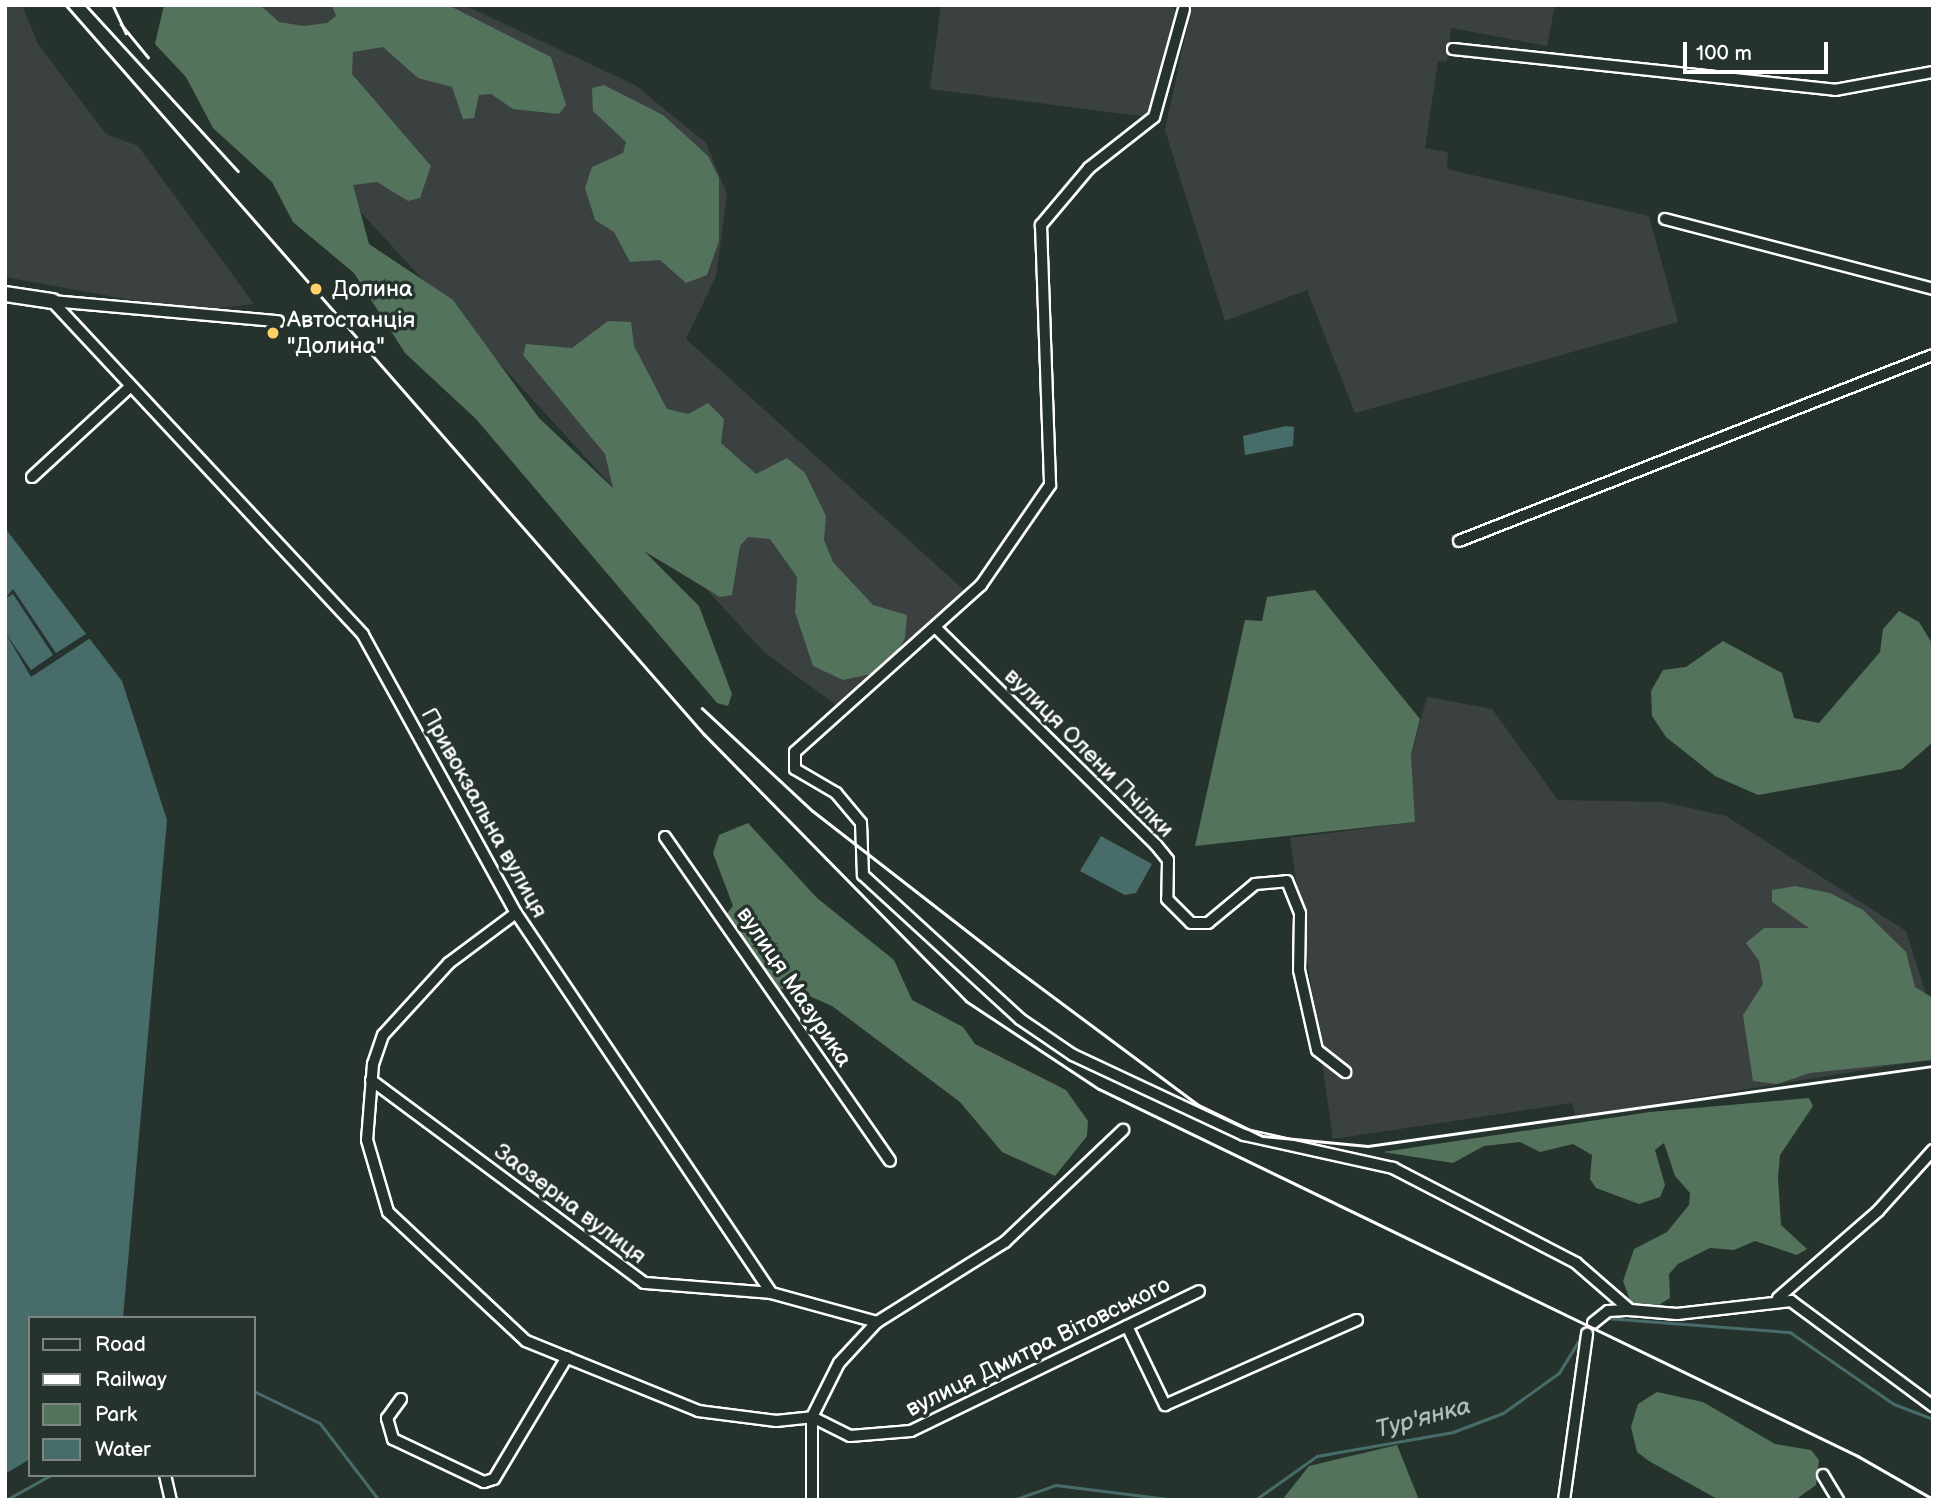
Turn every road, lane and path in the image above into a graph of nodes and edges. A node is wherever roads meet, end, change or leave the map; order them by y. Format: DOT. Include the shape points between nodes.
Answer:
graph roads {
  1 [pos="1183,7"];
  2 [pos="1193,21"];
  3 [pos="1453,49"];
  4 [pos="1933,72"];
  5 [pos="1665,219"];
  6 [pos="1933,289"];
  7 [pos="5,294"];
  8 [pos="52,301"];
  9 [pos="278,321"];
  10 [pos="1933,355"];
  11 [pos="131,386"];
  12 [pos="32,477"];
  13 [pos="1459,541"];
  14 [pos="937,630"];
  15 [pos="665,837"];
  16 [pos="516,913"];
  17 [pos="1345,1072"];
  18 [pos="371,1080"];
  19 [pos="1123,1130"];
  20 [pos="1933,1150"];
  21 [pos="890,1161"];
  22 [pos="1199,1291"];
  23 [pos="771,1293"];
  24 [pos="1779,1298"];
  25 [pos="1630,1310"];
  26 [pos="1357,1320"];
  27 [pos="877,1322"];
  28 [pos="1592,1323"];
  29 [pos="1127,1326"];
  30 [pos="1587,1334"];
  31 [pos="567,1357"];
  32 [pos="401,1399"];
  33 [pos="1933,1406"];
  34 [pos="812,1417"];
  35 [pos="1823,1475"];
  36 [pos="165,1477"];
  37 [pos="171,1500"];
  38 [pos="811,1500"];
  39 [pos="1564,1500"];
  40 [pos="1838,1500"];
  1 -- 2 [label="street"];
  1 -- 14 [label="street" via="1154,117 1089,168 1041,225 1050,485 981,585"];
  3 -- 4 [label="street" via="1835,90"];
  5 -- 6 [label="street"];
  7 -- 8 [label="street"];
  8 -- 9 [label="street"];
  8 -- 11 [label="street, Привокзальна вулиця"];
  10 -- 13 [label="street"];
  11 -- 12 [label="street"];
  11 -- 16 [label="street, Привокзальна вулиця" via="363,635"];
  14 -- 17 [label="street, вулиця Олени Пчілки" via="1156,845 1168,860 1167,900 1191,923 1208,923 1255,884 1287,881 1300,914 1299,970 1317,1051"];
  14 -- 25 [label="street" via="791,759 795,769 851,809 861,823 863,875 886,898 1020,1018 1084,1061 1244,1135 1393,1168 1576,1263"];
  15 -- 21 [label="street, вулиця Мазурика"];
  16 -- 18 [label="street" via="449,964 383,1035"];
  16 -- 23 [label="street, Привокзальна вулиця"];
  18 -- 23 [label="street, Заозерна вулиця" via="644,1283"];
  18 -- 31 [label="street" via="367,1140 388,1212 526,1341"];
  19 -- 27 [label="street" via="1005,1242"];
  20 -- 24 [label="street" via="1878,1211"];
  22 -- 29 [label="street, вулиця Дмитра Вітовського"];
  23 -- 27 [label="street"];
  24 -- 25 [label="street" via="1677,1314"];
  24 -- 33 [label="street" via="1825,1320"];
  25 -- 28 [label="street" via="1608,1311"];
  26 -- 29 [label="street" via="1165,1405"];
  27 -- 34 [label="street" via="839,1363"];
  29 -- 34 [label="street, вулиця Дмитра Вітовського" via="911,1432 850,1436"];
  30 -- 39 [label="street"];
  31 -- 32 [label="street" via="494,1479 484,1482 393,1438 387,1418"];
  31 -- 34 [label="street" via="698,1411 776,1422"];
  34 -- 38 [label="street"];
  35 -- 40 [label="street"];
  36 -- 37 [label="street"];
}
